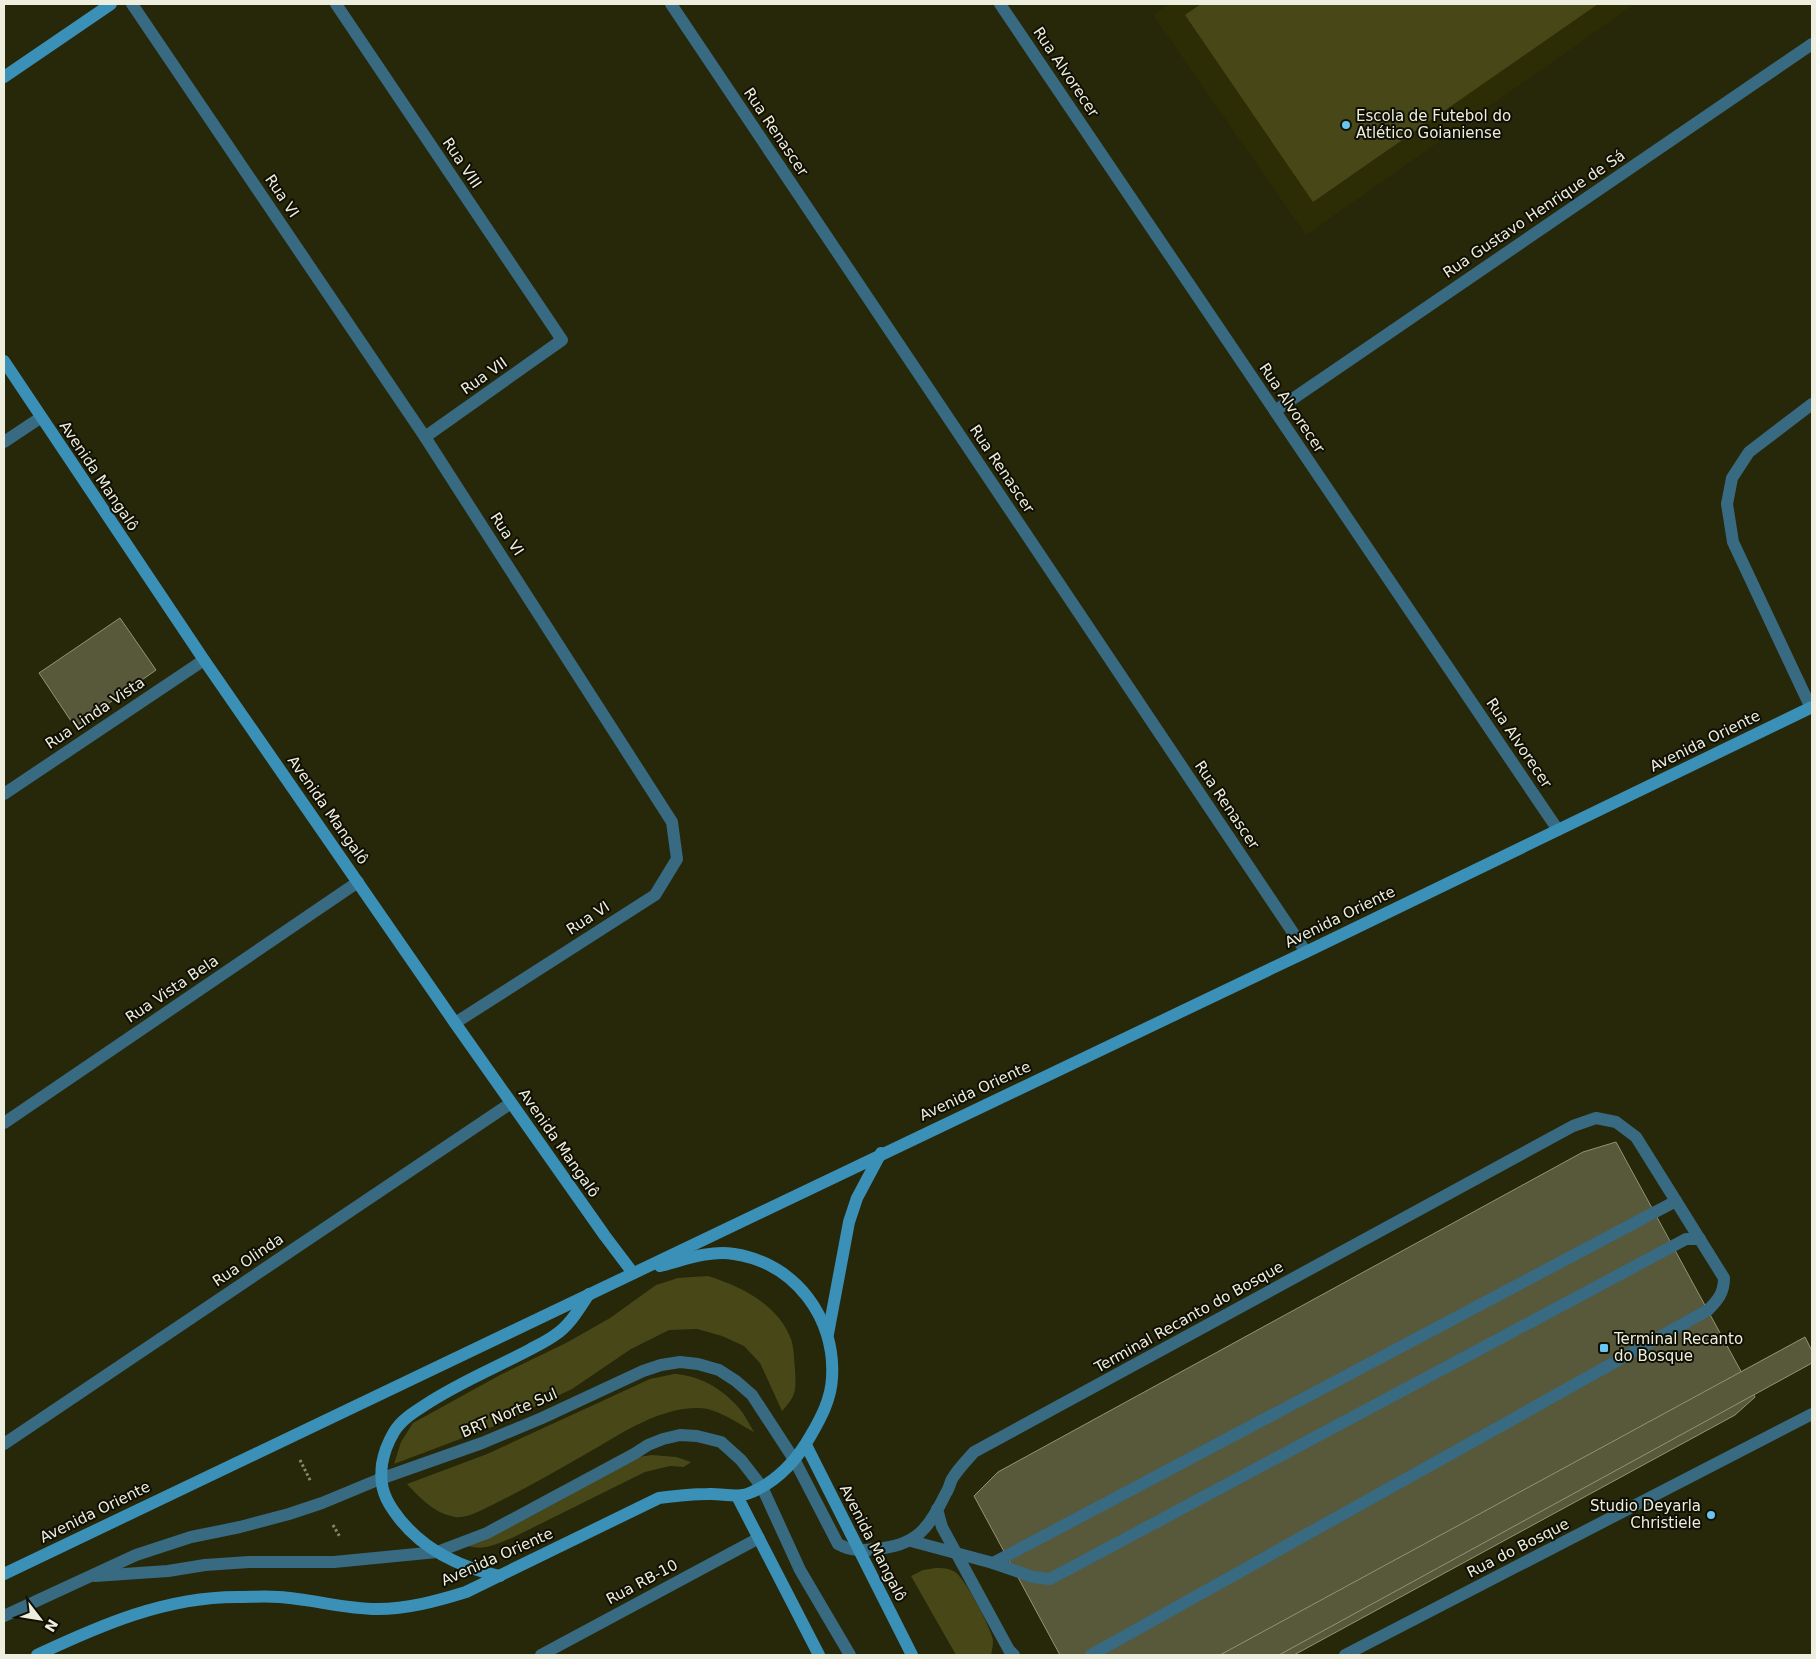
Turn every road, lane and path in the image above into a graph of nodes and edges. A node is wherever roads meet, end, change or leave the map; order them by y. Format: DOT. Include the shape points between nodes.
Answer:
graph roads {
  1 [pos="112,4"];
  2 [pos="132,4"];
  3 [pos="336,4"];
  4 [pos="671,4"];
  5 [pos="1000,4"];
  6 [pos="1812,44"];
  7 [pos="4,77"];
  8 [pos="562,340"];
  9 [pos="4,361"];
  10 [pos="1812,404"];
  11 [pos="1275,411"];
  12 [pos="40,418"];
  13 [pos="426,437"];
  14 [pos="4,442"];
  15 [pos="204,660"];
  16 [pos="1812,707"];
  17 [pos="4,794"];
  18 [pos="1558,830"];
  19 [pos="358,882"];
  20 [pos="1306,952"];
  21 [pos="455,1023"];
  22 [pos="511,1103"];
  23 [pos="4,1123"];
  24 [pos="882,1153"];
  25 [pos="1676,1202"];
  26 [pos="1700,1239"];
  27 [pos="633,1273"];
  28 [pos="589,1294"];
  29 [pos="828,1336"];
  30 [pos="1812,1414"];
  31 [pos="4,1444"];
  32 [pos="806,1445"];
  33 [pos="795,1460"];
  34 [pos="380,1479"];
  35 [pos="762,1487"];
  36 [pos="737,1496"];
  37 [pos="937,1510"];
  38 [pos="759,1538"];
  39 [pos="911,1540"];
  40 [pos="859,1551"];
  41 [pos="437,1552"];
  42 [pos="956,1553"];
  43 [pos="992,1563"];
  44 [pos="4,1574"];
  45 [pos="87,1576"];
  46 [pos="500,1576"];
  47 [pos="4,1616"];
  48 [pos="37,1655"];
  49 [pos="540,1655"];
  50 [pos="819,1655"];
  51 [pos="850,1655"];
  52 [pos="912,1655"];
  53 [pos="1014,1655"];
  54 [pos="1091,1655"];
  55 [pos="1345,1655"];
  1 -- 7 [label="main road"];
  2 -- 13 [label="street, Rua VI"];
  3 -- 8 [label="street, Rua VIII"];
  4 -- 20 [label="street, Rua Renascer"];
  5 -- 11 [label="street, Rua Alvorecer"];
  6 -- 11 [label="street, Rua Gustavo Henrique de Sá"];
  8 -- 13 [label="street, Rua VII"];
  9 -- 12 [label="main road, Avenida Mangalô"];
  10 -- 16 [label="street" via="1749,452 1732,478 1727,504 1733,542"];
  11 -- 18 [label="street, Rua Alvorecer"];
  12 -- 14 [label="street"];
  12 -- 15 [label="main road, Avenida Mangalô"];
  13 -- 21 [label="street, Rua VI" via="672,822 676,859 655,895"];
  15 -- 17 [label="street, Rua Linda Vista"];
  15 -- 19 [label="main road, Avenida Mangalô"];
  16 -- 18 [label="main road, Avenida Oriente"];
  18 -- 20 [label="main road, Avenida Oriente"];
  19 -- 21 [label="main road, Avenida Mangalô"];
  19 -- 23 [label="street, Rua Vista Bela"];
  20 -- 24 [label="main road, Avenida Oriente"];
  21 -- 22 [label="main road, Avenida Mangalô"];
  22 -- 27 [label="main road, Avenida Mangalô"];
  22 -- 31 [label="street, Rua Olinda"];
  24 -- 27 [label="main road, Avenida Oriente"];
  24 -- 29 [label="main road, Avenida Oriente" via="857,1198 849,1222"];
  25 -- 26 [label="street, Terminal Recanto do Bosque"];
  25 -- 37 [label="street, Terminal Recanto do Bosque" via="1636,1137 1616,1122 1596,1118 1573,1126 974,1452 951,1480"];
  25 -- 43 [label="street"];
  26 -- 43 [label="street" via="1686,1239 1050,1579 1033,1577"];
  26 -- 54 [label="street, Terminal Recanto do Bosque" via="1724,1278 1721,1295 1708,1310"];
  27 -- 28 [label="main road, Avenida Oriente"];
  27 -- 29 [label="main road, Avenida Oriente" via="711,1253 755,1258 793,1281 808,1297"];
  28 -- 34 [label="main road" via="570,1322 556,1335 441,1395 409,1416 394,1431 384,1452"];
  28 -- 44 [label="main road, Avenida Oriente"];
  29 -- 32 [label="main road, Avenida Oriente" via="832,1380 828,1401"];
  30 -- 55 [label="street, Rua do Bosque"];
  32 -- 33 [label="main road, Avenida Oriente"];
  32 -- 40 [label="main road, Avenida Mangalô"];
  33 -- 34 [label="street, BRT Norte Sul" via="752,1395 736,1381 719,1370 680,1362 643,1371 482,1443"];
  33 -- 35 [label="main road, Avenida Oriente" via="779,1477"];
  33 -- 40 [label="street, BRT Norte Sul" via="838,1544 848,1550"];
  34 -- 41 [label="main road" via="387,1501 400,1520"];
  34 -- 45 [label="street, BRT Norte Sul" via="289,1514 191,1537"];
  35 -- 36 [label="main road, Avenida Oriente"];
  35 -- 41 [label="street, BRT Norte Sul" via="741,1460 721,1442 680,1435 648,1445 487,1533"];
  35 -- 51 [label="street, BRT Norte Sul" via="800,1570"];
  36 -- 38 [label="main road"];
  36 -- 46 [label="main road, Avenida Oriente" via="709,1494 658,1498"];
  37 -- 39 [label="street, Terminal Recanto do Bosque" via="929,1526"];
  37 -- 42 [label="street"];
  38 -- 49 [label="street, Rua RB-10"];
  38 -- 50 [label="main road"];
  39 -- 40 [label="street, Terminal Recanto do Bosque" via="892,1548"];
  39 -- 42 [label="street"];
  40 -- 52 [label="main road, Avenida Mangalô"];
  41 -- 45 [label="street, BRT Norte Sul" via="334,1562 249,1562 168,1572"];
  41 -- 46 [label="main road" via="477,1571"];
  42 -- 43 [label="street"];
  42 -- 53 [label="street"];
  45 -- 47 [label="street, BRT Norte Sul"];
  46 -- 48 [label="main road, Avenida Oriente" via="466,1592 399,1608 348,1607 279,1597 189,1601 145,1610 102,1625"];
}
